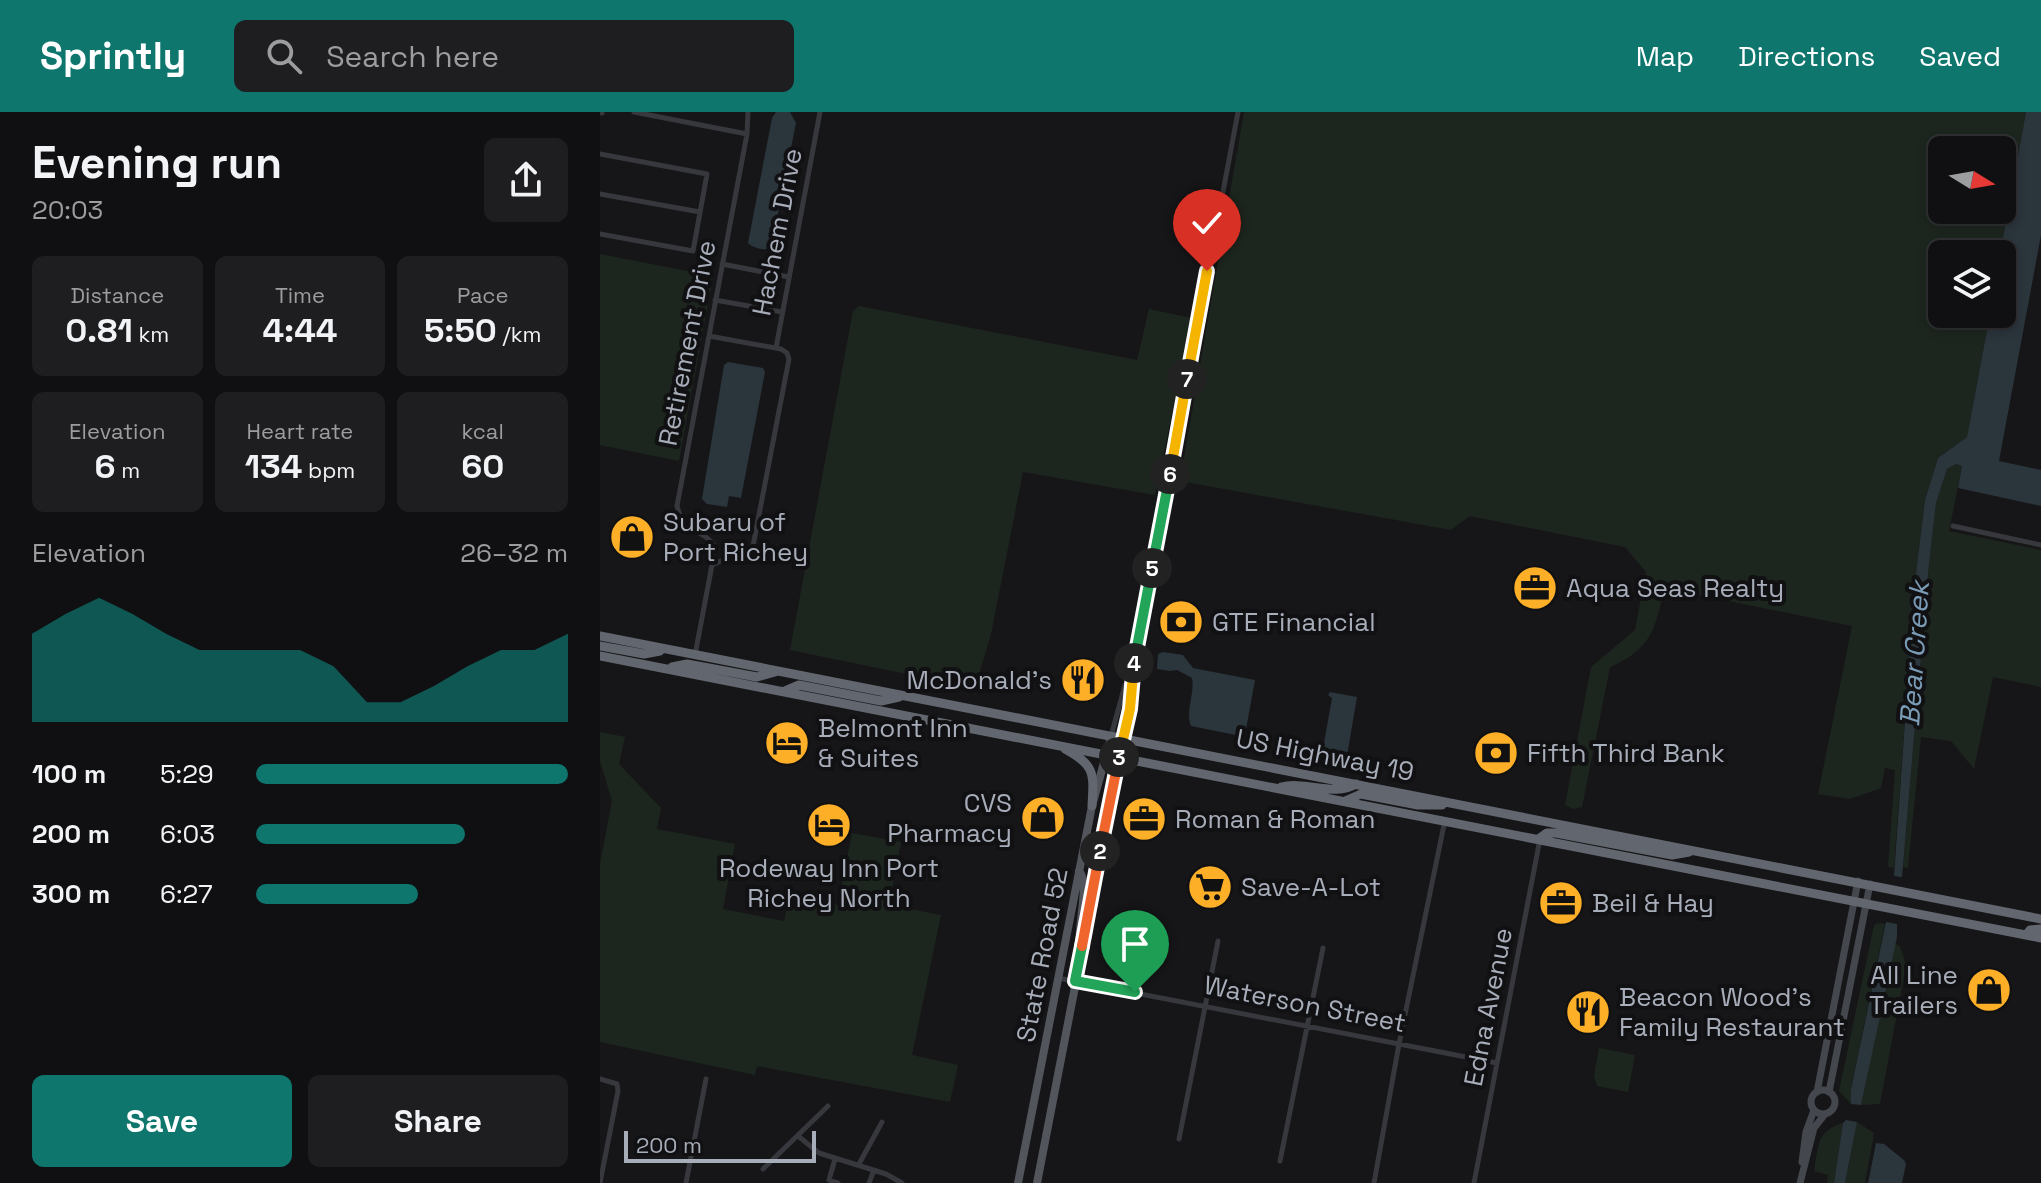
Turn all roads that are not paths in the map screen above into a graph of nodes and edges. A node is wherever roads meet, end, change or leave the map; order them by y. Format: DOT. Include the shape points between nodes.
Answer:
graph roads {
  1 [pos="748,112"];
  2 [pos="820,112"];
  3 [pos="1238,112"];
  4 [pos="633,113"];
  5 [pos="747,134"];
  6 [pos="600,154"];
  7 [pos="600,194"];
  8 [pos="700,212"];
  9 [pos="600,234"];
  10 [pos="722,264"];
  11 [pos="789,277"];
  12 [pos="715,300"];
  13 [pos="782,312"];
  14 [pos="709,336"];
  15 [pos="776,348"];
  16 [pos="1953,526"];
  17 [pos="2041,545"];
  18 [pos="712,565"];
  19 [pos="600,636"];
  20 [pos="600,646"];
  21 [pos="667,650"];
  22 [pos="695,655"];
  23 [pos="600,656"];
  24 [pos="665,669"];
  25 [pos="777,672"];
  26 [pos="1131,681"];
  27 [pos="783,692"];
  28 [pos="902,696"];
  29 [pos="1111,737"];
  30 [pos="1123,739"];
  31 [pos="1055,744"];
  32 [pos="1106,754"];
  33 [pos="1119,757"];
  34 [pos="1356,784"];
  35 [pos="1277,788"];
  36 [pos="1345,801"];
  37 [pos="1461,804"];
  38 [pos="1092,806"];
  39 [pos="1445,820"];
  40 [pos="1540,838"];
  41 [pos="1697,851"];
  42 [pos="1079,871"];
  43 [pos="1858,881"];
  44 [pos="1870,884"];
  45 [pos="1854,900"];
  46 [pos="1866,903"];
  47 [pos="2041,919"];
  48 [pos="2041,929"];
  49 [pos="2026,935"];
  50 [pos="2041,938"];
  51 [pos="1218,941"];
  52 [pos="1323,948"];
  53 [pos="1080,954"];
  54 [pos="1057,977"];
  55 [pos="1075,981"];
  56 [pos="1205,1004"];
  57 [pos="1307,1026"];
  58 [pos="1399,1044"];
  59 [pos="1497,1063"];
  60 [pos="600,1079"];
  61 [pos="706,1079"];
  62 [pos="1817,1092"];
  63 [pos="1829,1092"];
  64 [pos="828,1106"];
  65 [pos="1814,1110"];
  66 [pos="1825,1114"];
  67 [pos="882,1122"];
  68 [pos="798,1136"];
  69 [pos="1179,1139"];
  70 [pos="604,1147"];
  71 [pos="835,1159"];
  72 [pos="1280,1161"];
  73 [pos="859,1164"];
  74 [pos="763,1169"];
  75 [pos="874,1170"];
  76 [pos="600,1183"];
  77 [pos="686,1183"];
  78 [pos="838,1183"];
  79 [pos="869,1183"];
  80 [pos="902,1183"];
  81 [pos="1018,1183"];
  82 [pos="1037,1183"];
  83 [pos="1374,1183"];
  84 [pos="1474,1183"];
  1 -- 5 [label="street, Retirement Drive"];
  2 -- 11 [label="street, Hachem Drive"];
  3 -- 26 [label="street"];
  4 -- 5 [label="street"];
  5 -- 10 [label="street, Retirement Drive"];
  6 -- 8 [label="street" via="707,174"];
  7 -- 8 [label="street"];
  8 -- 9 [label="street" via="693,251"];
  10 -- 11 [label="street"];
  10 -- 12 [label="street, Retirement Drive"];
  11 -- 13 [label="street, Hachem Drive"];
  12 -- 13 [label="street"];
  12 -- 14 [label="street, Retirement Drive"];
  13 -- 15 [label="street, Hachem Drive"];
  14 -- 15 [label="street"];
  14 -- 18 [label="street, Retirement Drive" via="677,506 681,523 713,544"];
  15 -- 18 [label="street, Hachem Drive" via="789,359 753,546"];
  16 -- 17 [label="street"];
  18 -- 22 [label="street"];
  19 -- 21 [label="highway, US Highway 19"];
  20 -- 21 [label="highway" via="644,654"];
  21 -- 22 [label="highway, US Highway 19"];
  22 -- 25 [label="highway, US Highway 19"];
  23 -- 24 [label="highway, US Highway 19"];
  24 -- 25 [label="highway" via="687,664 757,677"];
  24 -- 27 [label="highway, US Highway 19"];
  25 -- 28 [label="highway, US Highway 19"];
  26 -- 29 [label="street" via="1125,685"];
  26 -- 30 [label="street"];
  27 -- 28 [label="highway" via="799,685 881,701"];
  27 -- 31 [label="highway, US Highway 19"];
  28 -- 29 [label="highway, US Highway 19"];
  29 -- 30 [label="highway, US Highway 19"];
  29 -- 32 [label="main road, State Road 52"];
  30 -- 33 [label="main road, State Road 52"];
  30 -- 34 [label="highway, US Highway 19"];
  31 -- 32 [label="highway, US Highway 19"];
  31 -- 38 [label="highway" via="1090,767"];
  32 -- 33 [label="highway, US Highway 19"];
  32 -- 38 [label="main road, State Road 52"];
  33 -- 35 [label="highway, US Highway 19"];
  33 -- 53 [label="main road, State Road 52"];
  34 -- 35 [label="highway" via="1340,790 1295,784"];
  34 -- 37 [label="highway, US Highway 19"];
  35 -- 36 [label="highway, US Highway 19"];
  36 -- 37 [label="highway" via="1361,794 1418,805"];
  36 -- 39 [label="highway, US Highway 19"];
  37 -- 41 [label="highway, US Highway 19"];
  38 -- 42 [label="main road, State Road 52"];
  39 -- 40 [label="highway, US Highway 19"];
  39 -- 58 [label="street"];
  40 -- 41 [label="highway" via="1551,832 1672,855"];
  40 -- 45 [label="highway, US Highway 19"];
  40 -- 59 [label="street, Edna Avenue"];
  41 -- 43 [label="highway, US Highway 19"];
  42 -- 53 [label="main road" via="1084,879"];
  42 -- 54 [label="main road, State Road 52"];
  43 -- 44 [label="highway, US Highway 19"];
  43 -- 45 [label="street"];
  44 -- 46 [label="street"];
  44 -- 47 [label="highway, US Highway 19"];
  45 -- 46 [label="highway, US Highway 19"];
  45 -- 62 [label="street"];
  46 -- 49 [label="highway, US Highway 19"];
  46 -- 63 [label="street"];
  48 -- 49 [label="highway"];
  49 -- 50 [label="highway, US Highway 19"];
  51 -- 56 [label="street"];
  52 -- 57 [label="street"];
  53 -- 55 [label="main road, State Road 52"];
  54 -- 55 [label="street, Waterson Street"];
  54 -- 81 [label="main road, State Road 52"];
  55 -- 56 [label="street, Waterson Street"];
  55 -- 82 [label="main road, State Road 52"];
  56 -- 57 [label="street, Waterson Street"];
  56 -- 69 [label="street"];
  57 -- 58 [label="street, Waterson Street"];
  57 -- 72 [label="street"];
  58 -- 59 [label="street, Waterson Street"];
  58 -- 83 [label="street"];
  59 -- 84 [label="street, Edna Avenue"];
  60 -- 70 [label="street" via="617,1084 618,1091"];
  61 -- 77 [label="street"];
  62 -- 63 [label="street"];
  62 -- 65 [label="street"];
  63 -- 66 [label="street" via="1835,1104"];
  64 -- 68 [label="street"];
  65 -- 66 [label="street"];
  65 -- 66 [label="street" via="1800,1183 1814,1128"];
  67 -- 73 [label="street"];
  68 -- 71 [label="street"];
  68 -- 74 [label="street"];
  70 -- 76 [label="street"];
  71 -- 73 [label="street"];
  71 -- 78 [label="street" via="829,1180"];
  73 -- 75 [label="street"];
  75 -- 79 [label="street"];
  75 -- 80 [label="street"];
}
